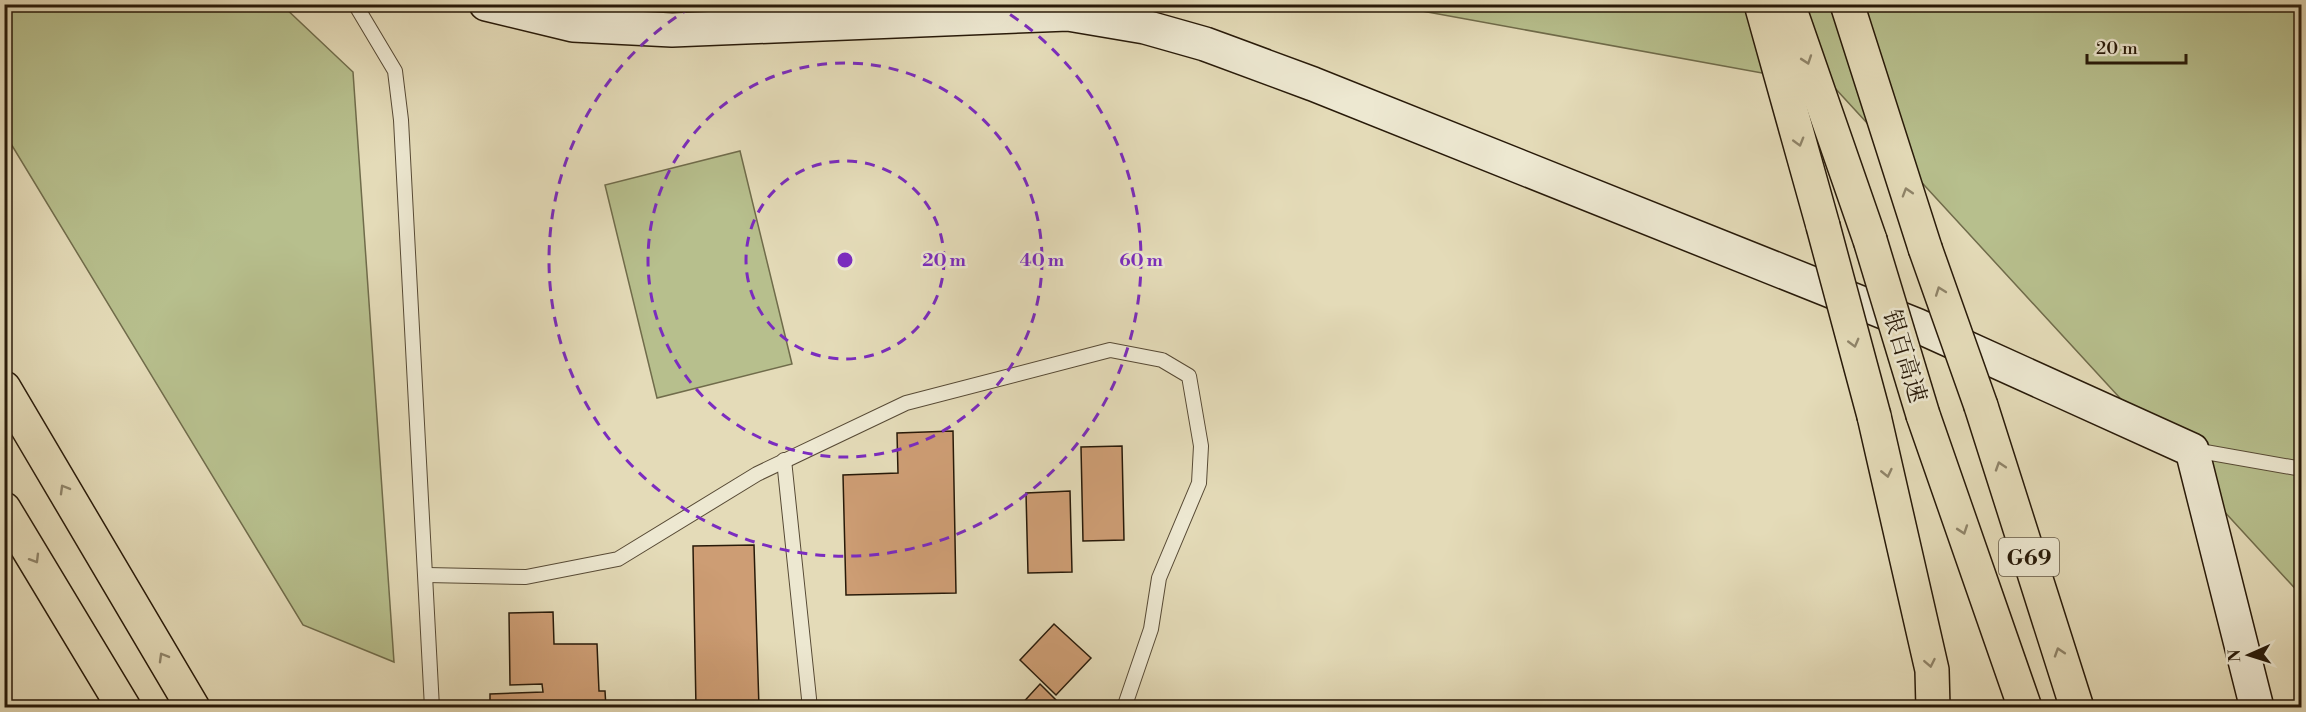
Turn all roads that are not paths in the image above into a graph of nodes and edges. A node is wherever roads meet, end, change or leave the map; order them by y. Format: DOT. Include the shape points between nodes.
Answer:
graph roads {
  1 [pos="355,4"];
  2 [pos="486,4"];
  3 [pos="1761,4"];
  4 [pos="1788,4"];
  5 [pos="1847,4"];
  6 [pos="4,387"];
  7 [pos="2192,450"];
  8 [pos="784,460"];
  9 [pos="2301,469"];
  10 [pos="4,509"];
  11 [pos="427,575"];
  12 [pos="124,708"];
  13 [pos="193,708"];
  14 [pos="432,708"];
  15 [pos="810,708"];
  16 [pos="1124,708"];
  17 [pos="1933,708"];
  18 [pos="2025,708"];
  19 [pos="2077,708"];
  20 [pos="2257,708"];
  1 -- 11 [label="lane" via="395,70"];
  2 -- 7 [label="street" via="573,25 672,30 1068,14 1145,27 1313,84 1916,325"];
  3 -- 17 [label="highway, one-way, bridge" via="1874,416 1932,670"];
  4 -- 18 [label="highway, 银百高速 / G69, one-way, bridge" via="1870,240 1923,415"];
  19 -- 5 [label="highway, G69, one-way, bridge"];
  13 -- 6 [label="highway, one-way"];
  7 -- 9 [label="lane"];
  7 -- 20 [label="street"];
  8 -- 11 [label="lane" via="618,559 526,577"];
  8 -- 15 [label="lane"];
  8 -- 16 [label="lane" via="906,404 1110,350 1162,360 1189,376 1201,446 1198,483 1159,578 1151,629"];
  10 -- 12 [label="highway, one-way"];
  11 -- 14 [label="lane"];
}
